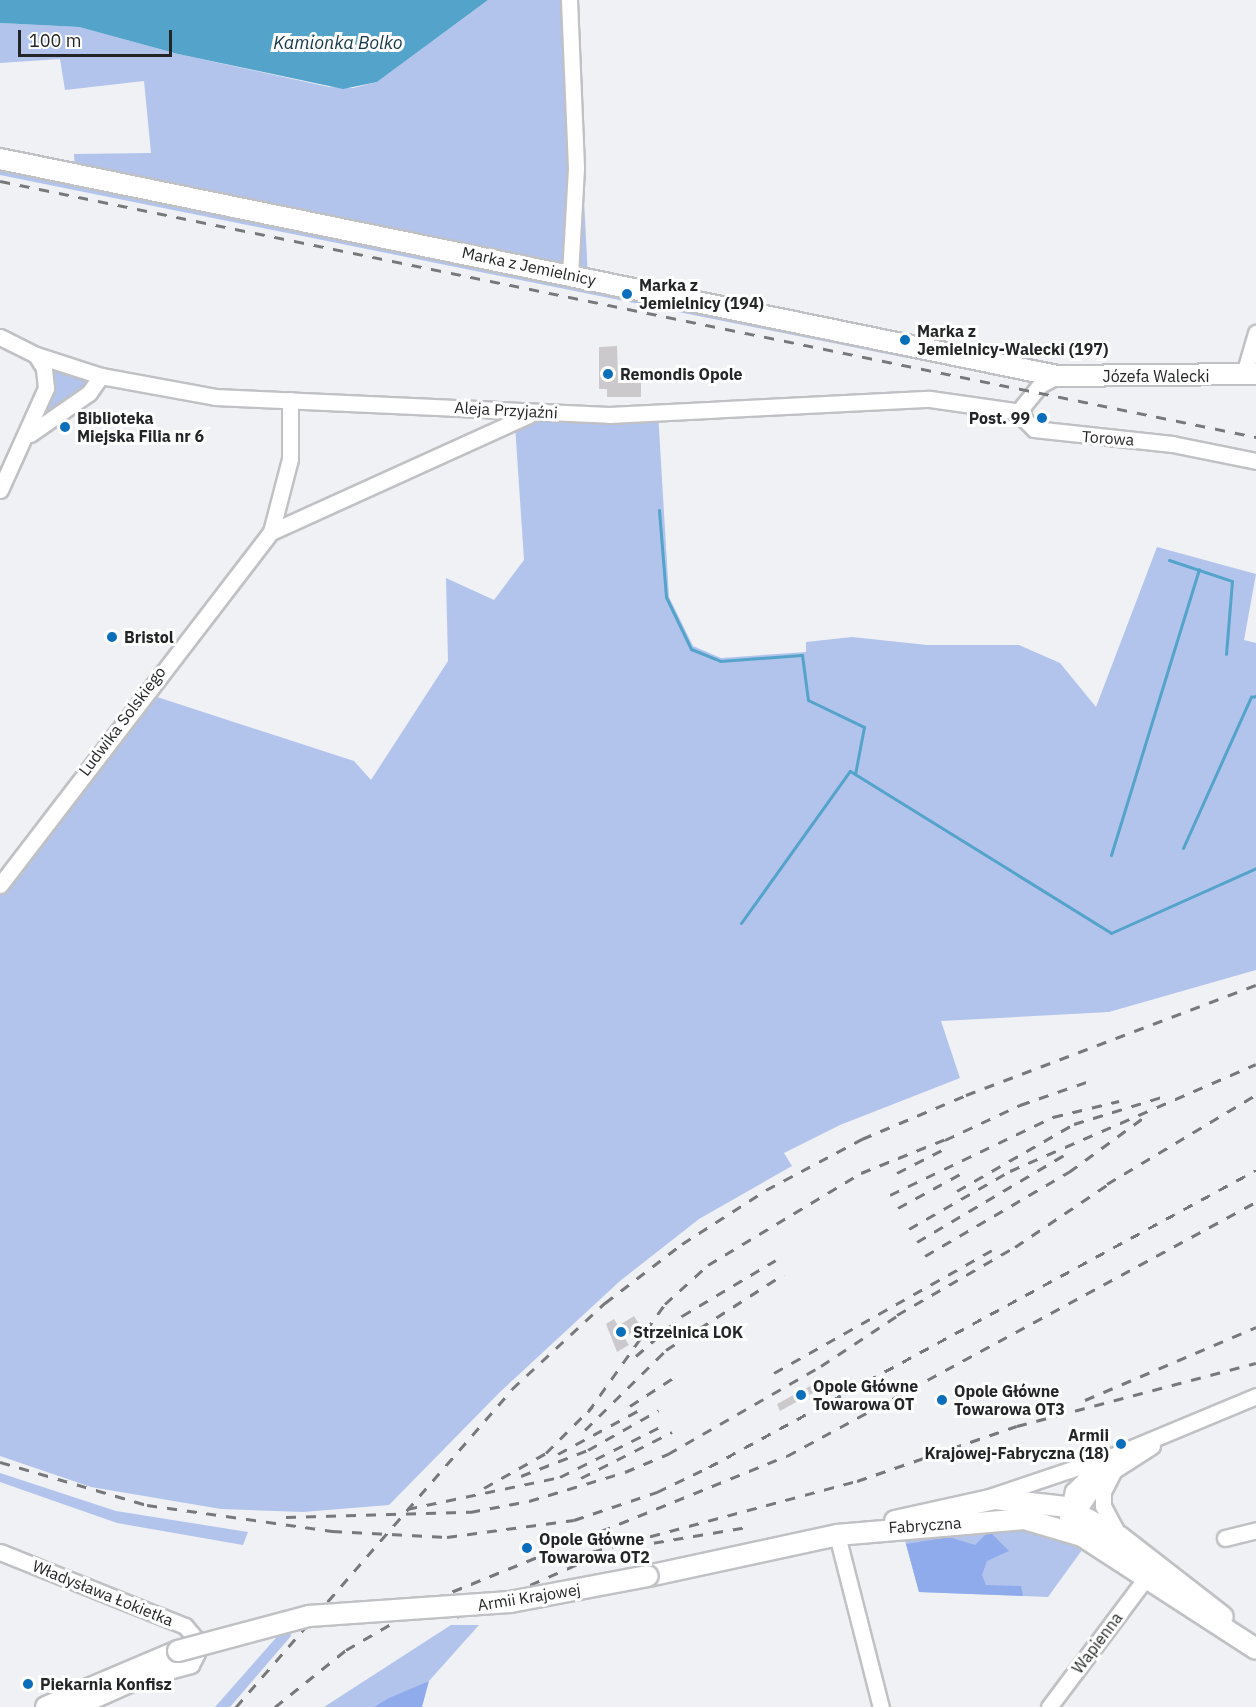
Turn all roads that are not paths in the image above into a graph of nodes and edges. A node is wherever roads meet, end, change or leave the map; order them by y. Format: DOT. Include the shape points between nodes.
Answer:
graph roads {
  1 [pos="568,0"];
  2 [pos="0,159"];
  3 [pos="570,274"];
  4 [pos="1256,333"];
  5 [pos="0,337"];
  6 [pos="36,355"];
  7 [pos="1250,374"];
  8 [pos="101,376"];
  9 [pos="1057,376"];
  10 [pos="290,400"];
  11 [pos="547,412"];
  12 [pos="1021,412"];
  13 [pos="29,434"];
  14 [pos="1256,461"];
  15 [pos="0,490"];
  16 [pos="271,532"];
  17 [pos="0,885"];
  18 [pos="1256,1396"];
  19 [pos="1109,1465"];
  20 [pos="979,1501"];
  21 [pos="1072,1509"];
  22 [pos="879,1528"];
  23 [pos="1065,1528"];
  24 [pos="1256,1530"];
  25 [pos="837,1535"];
  26 [pos="1120,1537"];
  27 [pos="1225,1538"];
  28 [pos="0,1552"];
  29 [pos="1145,1579"];
  30 [pos="1239,1636"];
  31 [pos="1256,1649"];
  32 [pos="46,1707"];
  33 [pos="78,1707"];
  34 [pos="881,1707"];
  35 [pos="1048,1707"];
  1 -- 3 [label="street" via="576,168"];
  2 -- 3 [label="main road, Marka z Jemielnicy"];
  3 -- 9 [label="main road, Marka z Jemielnicy"];
  4 -- 7 [label="street"];
  5 -- 6 [label="street, Aleja Przyjaźni"];
  6 -- 8 [label="street, Aleja Przyjaźni"];
  6 -- 13 [label="street" via="44,368 46,388"];
  7 -- 9 [label="main road, Józefa Walecki"];
  8 -- 10 [label="street, Aleja Przyjaźni" via="215,396"];
  8 -- 13 [label="street" via="89,393"];
  9 -- 12 [label="street" via="1040,385"];
  10 -- 11 [label="street, Aleja Przyjaźni"];
  10 -- 16 [label="street, Ludwika Solskiego" via="290,459"];
  11 -- 12 [label="street, Aleja Przyjaźni" via="609,415 897,399"];
  11 -- 16 [label="street, Ludwika Solskiego" via="515,418"];
  12 -- 14 [label="street, Torowa" via="1026,423 1045,432 1172,444"];
  13 -- 15 [label="street"];
  16 -- 17 [label="street, Ludwika Solskiego"];
  18 -- 19 [label="street"];
  19 -- 20 [label="street"];
  19 -- 21 [label="street"];
  19 -- 26 [label="street" via="1102,1506"];
  20 -- 21 [label="main road, Fabryczna" via="1026,1499"];
  20 -- 22 [label="main road, Fabryczna" via="904,1518"];
  21 -- 23 [label="street"];
  21 -- 26 [label="main road, Fabryczna"];
  22 -- 23 [label="main road, Fabryczna" via="1010,1518"];
  22 -- 25 [label="main road, Armii Krajowej"];
  23 -- 29 [label="main road, Fabryczna"];
  24 -- 27 [label="street"];
  25 -- 32 [label="main road, Armii Krajowej, bridge" via="510,1602 309,1616 178,1651"];
  25 -- 34 [label="street"];
  26 -- 30 [label="main road, Fabryczna" via="1220,1614"];
  28 -- 33 [label="street, Władysława Łokietka" via="185,1626 195,1638 197,1653 192,1665 143,1678"];
  29 -- 30 [label="main road, Fabryczna"];
  29 -- 35 [label="street, Wapienna"];
  30 -- 31 [label="main road, Fabryczna"];
}
